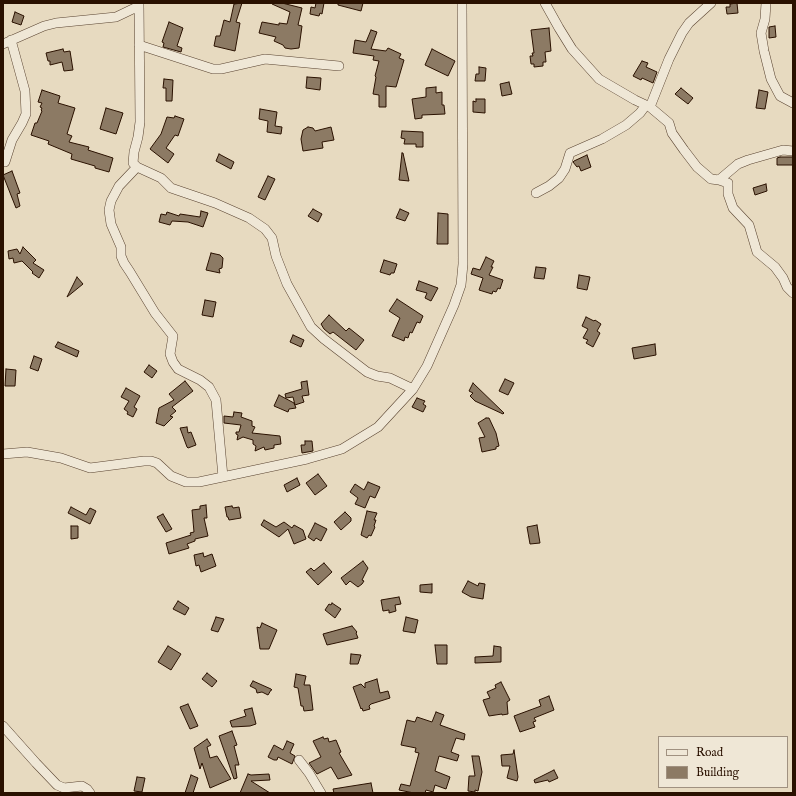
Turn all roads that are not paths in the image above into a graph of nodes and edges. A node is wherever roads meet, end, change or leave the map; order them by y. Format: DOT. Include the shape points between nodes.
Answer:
graph roads {
  1 [pos="462,3"];
  2 [pos="545,3"];
  3 [pos="711,3"];
  4 [pos="766,3"];
  5 [pos="139,5"];
  6 [pos="7,42"];
  7 [pos="139,45"];
  8 [pos="339,66"];
  9 [pos="793,103"];
  10 [pos="648,106"];
  11 [pos="793,151"];
  12 [pos="5,162"];
  13 [pos="137,168"];
  14 [pos="719,180"];
  15 [pos="536,193"];
  16 [pos="793,293"];
  17 [pos="413,389"];
  18 [pos="3,454"];
  19 [pos="223,477"];
  20 [pos="3,726"];
  21 [pos="299,760"];
  22 [pos="90,793"];
  23 [pos="321,793"];
  1 -- 17 [label="street" via="461,285 433,354"];
  2 -- 10 [label="street" via="572,49 599,79"];
  3 -- 10 [label="street" via="682,33"];
  4 -- 9 [label="street" via="761,33 771,79 780,96"];
  5 -- 6 [label="street" via="116,17 50,24"];
  5 -- 7 [label="street"];
  6 -- 12 [label="street" via="25,91 26,114 12,140"];
  7 -- 8 [label="street" via="213,69 265,60"];
  7 -- 13 [label="street" via="140,122 133,163"];
  10 -- 14 [label="street" via="669,123 672,134 697,167 711,179"];
  10 -- 15 [label="street" via="626,125 570,153 559,178"];
  11 -- 14 [label="street" via="783,150 748,160 738,164"];
  13 -- 17 [label="street" via="161,178 171,188 215,203 249,218 265,229 272,238 287,284 311,327 367,372 390,378"];
  13 -- 19 [label="street" via="119,186 111,201 108,210 111,224 121,247 124,263 155,313 173,336 170,354 173,362 178,369 209,387 216,400"];
  14 -- 16 [label="street" via="728,183 728,194 733,208 749,225 757,252 775,267"];
  17 -- 19 [label="street" via="378,427 342,449"];
  18 -- 19 [label="street" via="27,452 61,458 90,468 151,461 171,476 186,482"];
  20 -- 22 [label="street" via="56,785 64,788 82,786"];
  21 -- 23 [label="street"];
}
